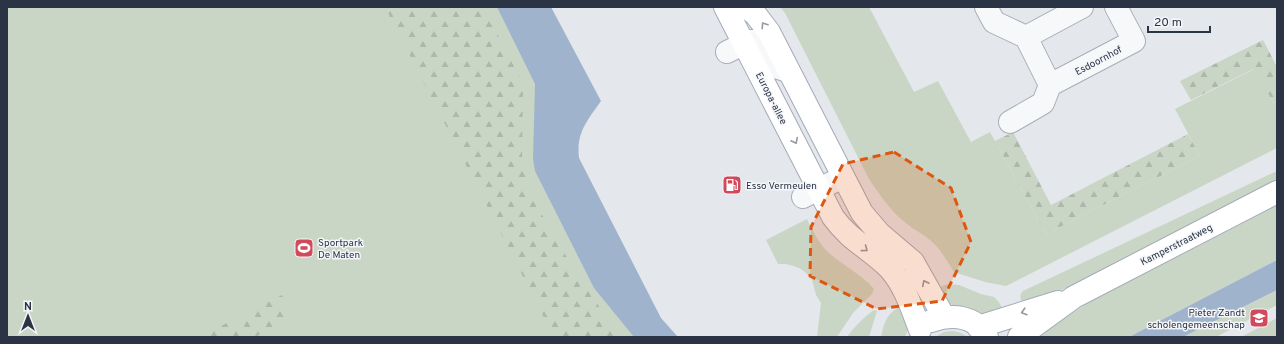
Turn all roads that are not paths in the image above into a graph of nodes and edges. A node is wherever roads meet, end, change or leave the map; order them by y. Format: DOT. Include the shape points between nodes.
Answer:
graph roads {
  1 [pos="725,7"];
  2 [pos="746,7"];
  3 [pos="986,7"];
  4 [pos="1082,7"];
  5 [pos="1116,7"];
  6 [pos="1026,36"];
  7 [pos="736,48"];
  8 [pos="781,69"];
  9 [pos="1050,85"];
  10 [pos="1010,122"];
  11 [pos="843,177"];
  12 [pos="1277,192"];
  13 [pos="811,193"];
  14 [pos="1074,297"];
  15 [pos="944,317"];
  16 [pos="983,332"];
  17 [pos="917,333"];
  18 [pos="1019,337"];
  1 -- 7 [label="main road, Europa-allee"];
  8 -- 2 [label="main road, one-way" via="762,22"];
  3 -- 6 [label="street" via="994,22"];
  4 -- 6 [label="street"];
  5 -- 9 [label="street, Esdoornhof" via="1134,41"];
  6 -- 9 [label="street"];
  7 -- 8 [label="street" via="753,41 758,42"];
  7 -- 13 [label="main road, Europa-allee, one-way"];
  8 -- 11 [label="main road"];
  9 -- 10 [label="street" via="1043,103"];
  11 -- 13 [label="street"];
  15 -- 11 [label="main road, one-way" via="915,266 867,220"];
  12 -- 14 [label="main road, Kamperstraatweg"];
  13 -- 17 [label="main road, Europa-allee, one-way" via="843,230 881,261 898,280 910,302"];
  14 -- 16 [label="main road, Kamperstraatweg, one-way"];
  14 -- 18 [label="main road, Kamperstraatweg"];
  15 -- 16 [label="main road" via="962,318"];
  15 -- 17 [label="main road" via="931,322"];
}
